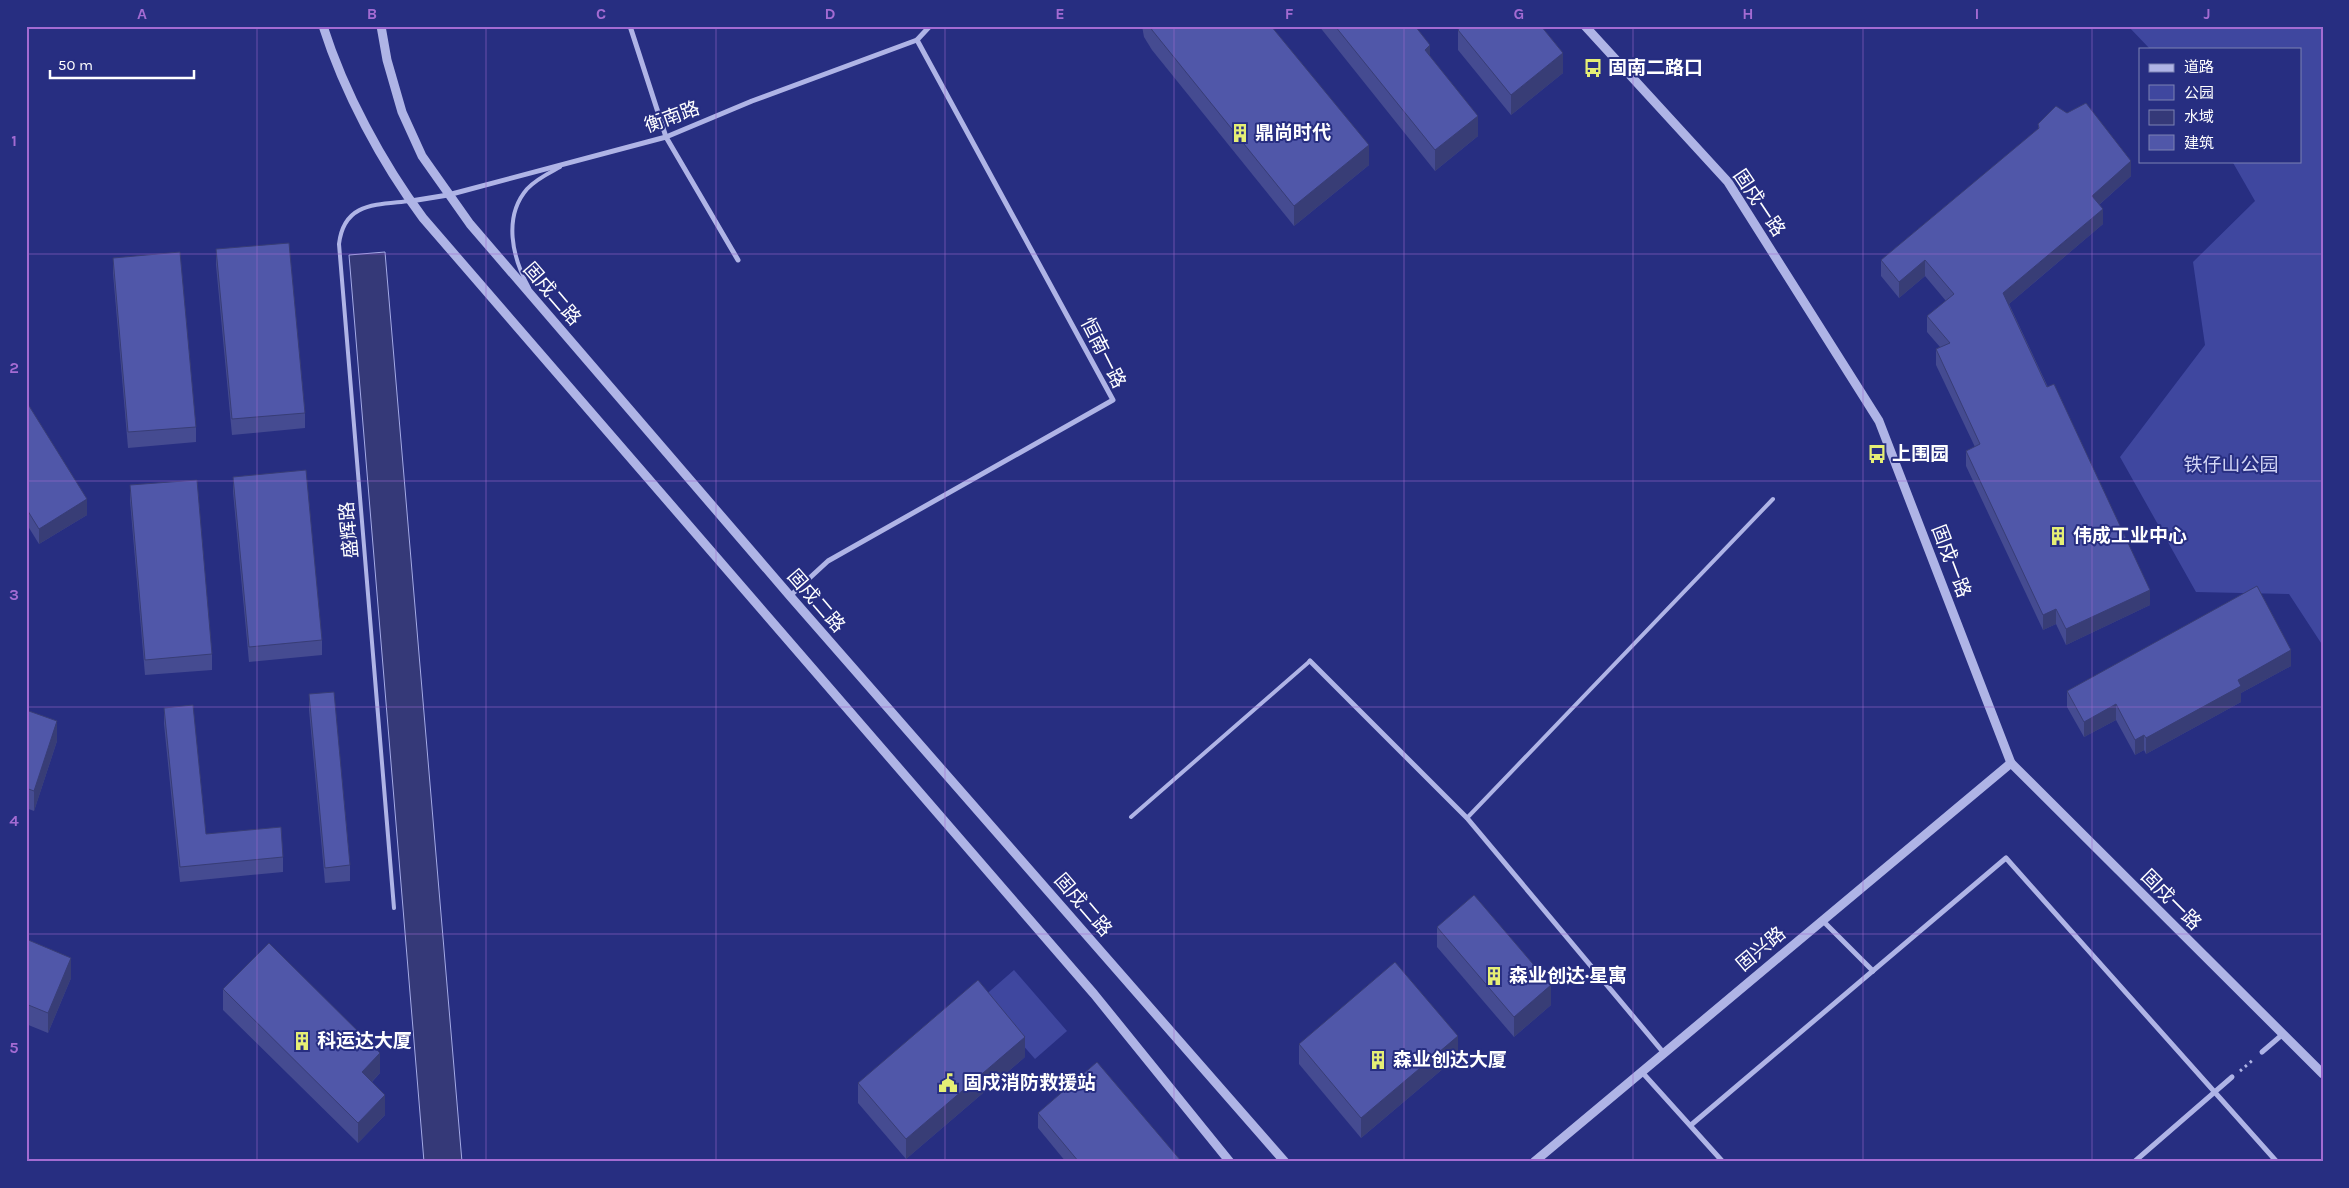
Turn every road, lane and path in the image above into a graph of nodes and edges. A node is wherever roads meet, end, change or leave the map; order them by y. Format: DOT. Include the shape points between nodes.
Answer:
graph roads {
  1 [pos="323,26"];
  2 [pos="382,26"];
  3 [pos="630,26"];
  4 [pos="930,26"];
  5 [pos="1586,26"];
  6 [pos="917,40"];
  7 [pos="666,138"];
  8 [pos="564,164"];
  9 [pos="448,195"];
  10 [pos="411,201"];
  11 [pos="738,260"];
  12 [pos="538,303"];
  13 [pos="1774,499"];
  14 [pos="790,596"];
  15 [pos="1310,661"];
  16 [pos="2011,763"];
  17 [pos="1131,817"];
  18 [pos="1467,818"];
  19 [pos="394,908"];
  20 [pos="1822,919"];
  21 [pos="1873,971"];
  22 [pos="2282,1034"];
  23 [pos="1663,1052"];
  24 [pos="2262,1052"];
  25 [pos="1641,1070"];
  26 [pos="2323,1074"];
  27 [pos="2232,1077"];
  28 [pos="2215,1092"];
  29 [pos="1691,1125"];
  30 [pos="1230,1162"];
  31 [pos="1285,1162"];
  32 [pos="1534,1162"];
  33 [pos="1722,1162"];
  34 [pos="2134,1162"];
  35 [pos="2277,1162"];
  1 -- 10 [label="street" via="362,118"];
  2 -- 9 [label="street, 固戍二路" via="387,60 402,112 422,156"];
  3 -- 7 [label="street"];
  4 -- 6 [label="street, 衡南路"];
  5 -- 16 [label="street, 固戍一路" via="1728,182 1879,421"];
  6 -- 7 [label="street, 衡南路" via="752,101"];
  6 -- 14 [label="street, 恒南一路" via="1113,400 828,561"];
  7 -- 8 [label="street, 衡南路"];
  7 -- 11 [label="street"];
  8 -- 9 [label="street, 衡南路"];
  8 -- 12 [label="lane" via="528,187 514,216 515,254"];
  9 -- 10 [label="street, 衡南路"];
  9 -- 12 [label="street, 固戍二路"];
  10 -- 19 [label="lane, 盛辉路" via="354,212 345,221 339,244"];
  10 -- 30 [label="street" via="1094,994"];
  12 -- 14 [label="street, 固戍二路"];
  13 -- 18 [label="lane"];
  14 -- 31 [label="street, 固戍二路"];
  15 -- 17 [label="lane"];
  15 -- 18 [label="street"];
  16 -- 20 [label="street, 固兴路"];
  16 -- 22 [label="street, 固戍一路"];
  18 -- 23 [label="street"];
  20 -- 21 [label="street"];
  20 -- 23 [label="street, 固兴路"];
  21 -- 28 [label="street" via="2006,858"];
  21 -- 29 [label="street"];
  22 -- 24 [label="street"];
  22 -- 26 [label="street, 固戍一路"];
  23 -- 25 [label="street, 固兴路"];
  24 -- 27 [label="path"];
  25 -- 29 [label="street"];
  25 -- 32 [label="street, 固兴路"];
  27 -- 28 [label="street"];
  28 -- 34 [label="street"];
  28 -- 35 [label="street"];
  29 -- 33 [label="street"];
}
